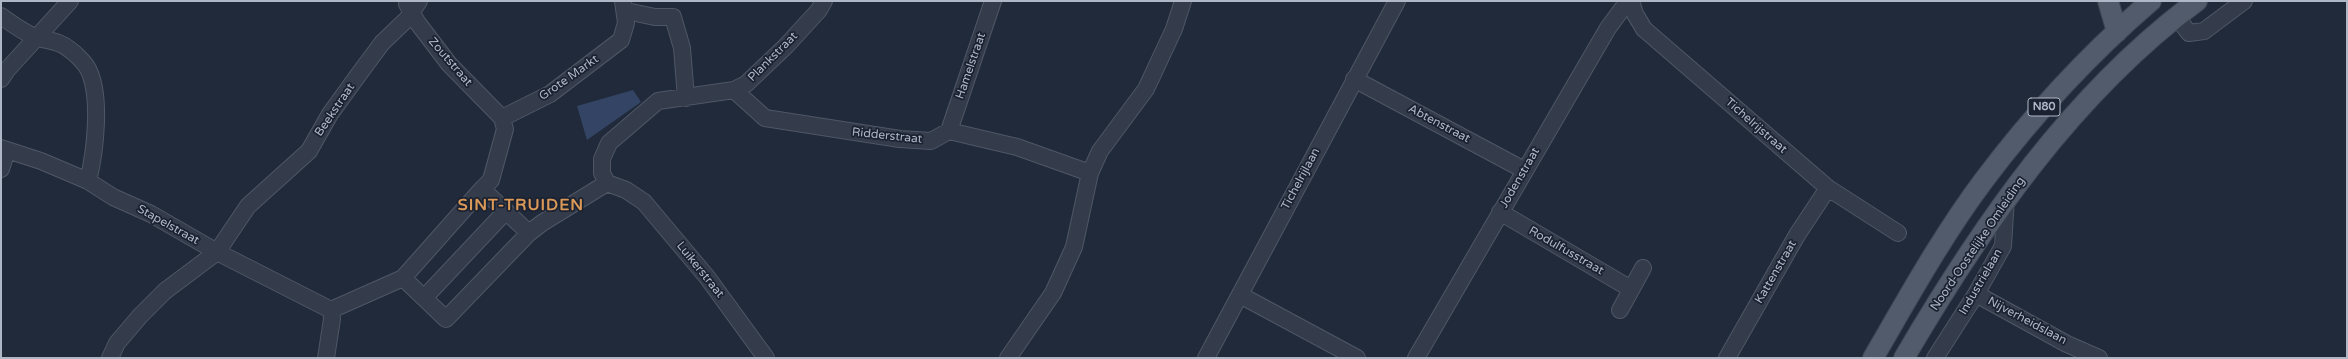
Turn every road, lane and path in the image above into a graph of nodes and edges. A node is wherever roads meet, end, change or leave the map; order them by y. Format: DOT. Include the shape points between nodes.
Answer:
graph roads {
  1 [pos="70,1"];
  2 [pos="824,1"];
  3 [pos="993,1"];
  4 [pos="1183,1"];
  5 [pos="1397,1"];
  6 [pos="1628,1"];
  7 [pos="1631,1"];
  8 [pos="2108,1"];
  9 [pos="2151,1"];
  10 [pos="2163,1"];
  11 [pos="2196,1"];
  12 [pos="2244,1"];
  13 [pos="412,4"];
  14 [pos="625,12"];
  15 [pos="1,16"];
  16 [pos="2176,16"];
  17 [pos="2117,32"];
  18 [pos="38,38"];
  19 [pos="1,79"];
  20 [pos="1354,79"];
  21 [pos="734,90"];
  22 [pos="686,98"];
  23 [pos="502,118"];
  24 [pos="949,131"];
  25 [pos="4,149"];
  26 [pos="1,169"];
  27 [pos="1524,170"];
  28 [pos="1090,173"];
  29 [pos="88,181"];
  30 [pos="607,183"];
  31 [pos="1828,188"];
  32 [pos="482,189"];
  33 [pos="2006,198"];
  34 [pos="506,211"];
  35 [pos="1500,212"];
  36 [pos="529,233"];
  37 [pos="1898,233"];
  38 [pos="217,252"];
  39 [pos="1643,268"];
  40 [pos="403,278"];
  41 [pos="1631,290"];
  42 [pos="1976,294"];
  43 [pos="1240,295"];
  44 [pos="424,298"];
  45 [pos="331,310"];
  46 [pos="1620,310"];
  47 [pos="110,358"];
  48 [pos="326,358"];
  49 [pos="766,358"];
  50 [pos="1008,358"];
  51 [pos="1206,358"];
  52 [pos="1357,358"];
  53 [pos="1416,358"];
  54 [pos="1727,358"];
  55 [pos="1873,358"];
  56 [pos="1904,358"];
  57 [pos="1934,358"];
  58 [pos="2099,358"];
  1 -- 18 [label="street"];
  2 -- 21 [label="street, Plankstraat" via="786,46 746,84"];
  3 -- 24 [label="street, Hamelstraat"];
  4 -- 28 [label="street" via="1174,28 1146,89 1100,151"];
  5 -- 20 [label="street, Tichelrijlaan"];
  6 -- 27 [label="street, Jodenstraat" via="1608,28"];
  7 -- 31 [label="street, Tichelrijstraat" via="1644,29"];
  8 -- 17 [label="main road"];
  9 -- 17 [label="main road, N80"];
  10 -- 16 [label="main road"];
  11 -- 16 [label="main road, Noord-Oostelijke Omleiding / N80"];
  12 -- 16 [label="street" via="2204,31 2189,33"];
  13 -- 23 [label="street, Zoutstraat" via="417,22 449,64"];
  13 -- 38 [label="street, Beekstraat" via="407,19 382,43 330,114 309,151 248,206"];
  14 -- 22 [label="street" via="655,18 674,17 682,48"];
  14 -- 23 [label="street, Grote Markt" via="621,40 550,94"];
  15 -- 18 [label="street"];
  16 -- 33 [label="main road, Noord-Oostelijke Omleiding / N80" via="2090,97"];
  17 -- 55 [label="main road, N80" via="2058,92 1983,181"];
  18 -- 19 [label="street"];
  18 -- 29 [label="street" via="50,39 69,48 88,69 94,89 95,108"];
  20 -- 27 [label="street, Abtenstraat"];
  20 -- 43 [label="street, Tichelrijlaan"];
  21 -- 22 [label="street, Plankstraat"];
  21 -- 24 [label="street, Ridderstraat" via="765,118 869,135 931,141"];
  22 -- 30 [label="street, Plankstraat" via="658,101 609,143 602,159 602,173"];
  23 -- 32 [label="street" via="505,129 491,180"];
  24 -- 28 [label="street" via="1017,147"];
  25 -- 26 [label="street"];
  25 -- 29 [label="street, Stapelstraat" via="41,160"];
  27 -- 35 [label="street, Jodenstraat"];
  28 -- 50 [label="street" via="1074,247 1066,267 1053,293"];
  29 -- 38 [label="street, Stapelstraat"];
  30 -- 36 [label="street"];
  30 -- 49 [label="street, Luikerstraat" via="626,190 644,202 707,277"];
  31 -- 37 [label="street, Tichelrijstraat"];
  31 -- 54 [label="street, Kattenstraat" via="1797,235"];
  32 -- 34 [label="street"];
  32 -- 40 [label="street"];
  33 -- 42 [label="street, Industrielaan" via="2003,246"];
  33 -- 56 [label="main road, Noord-Oostelijke Omleiding / N80" via="1960,266"];
  34 -- 36 [label="street"];
  34 -- 44 [label="street"];
  35 -- 41 [label="street, Rodulfusstraat"];
  35 -- 53 [label="street, Jodenstraat"];
  36 -- 44 [label="street" via="446,319"];
  38 -- 45 [label="street, Stapelstraat"];
  38 -- 47 [label="street, Beekstraat" via="165,291 117,343"];
  39 -- 41 [label="street"];
  40 -- 44 [label="street"];
  40 -- 45 [label="street"];
  41 -- 46 [label="street"];
  42 -- 57 [label="street, Industrielaan"];
  42 -- 58 [label="street, Nijverheidslaan" via="2067,344"];
  43 -- 51 [label="street, Tichelrijlaan"];
  43 -- 52 [label="street"];
  45 -- 48 [label="street"];
}
